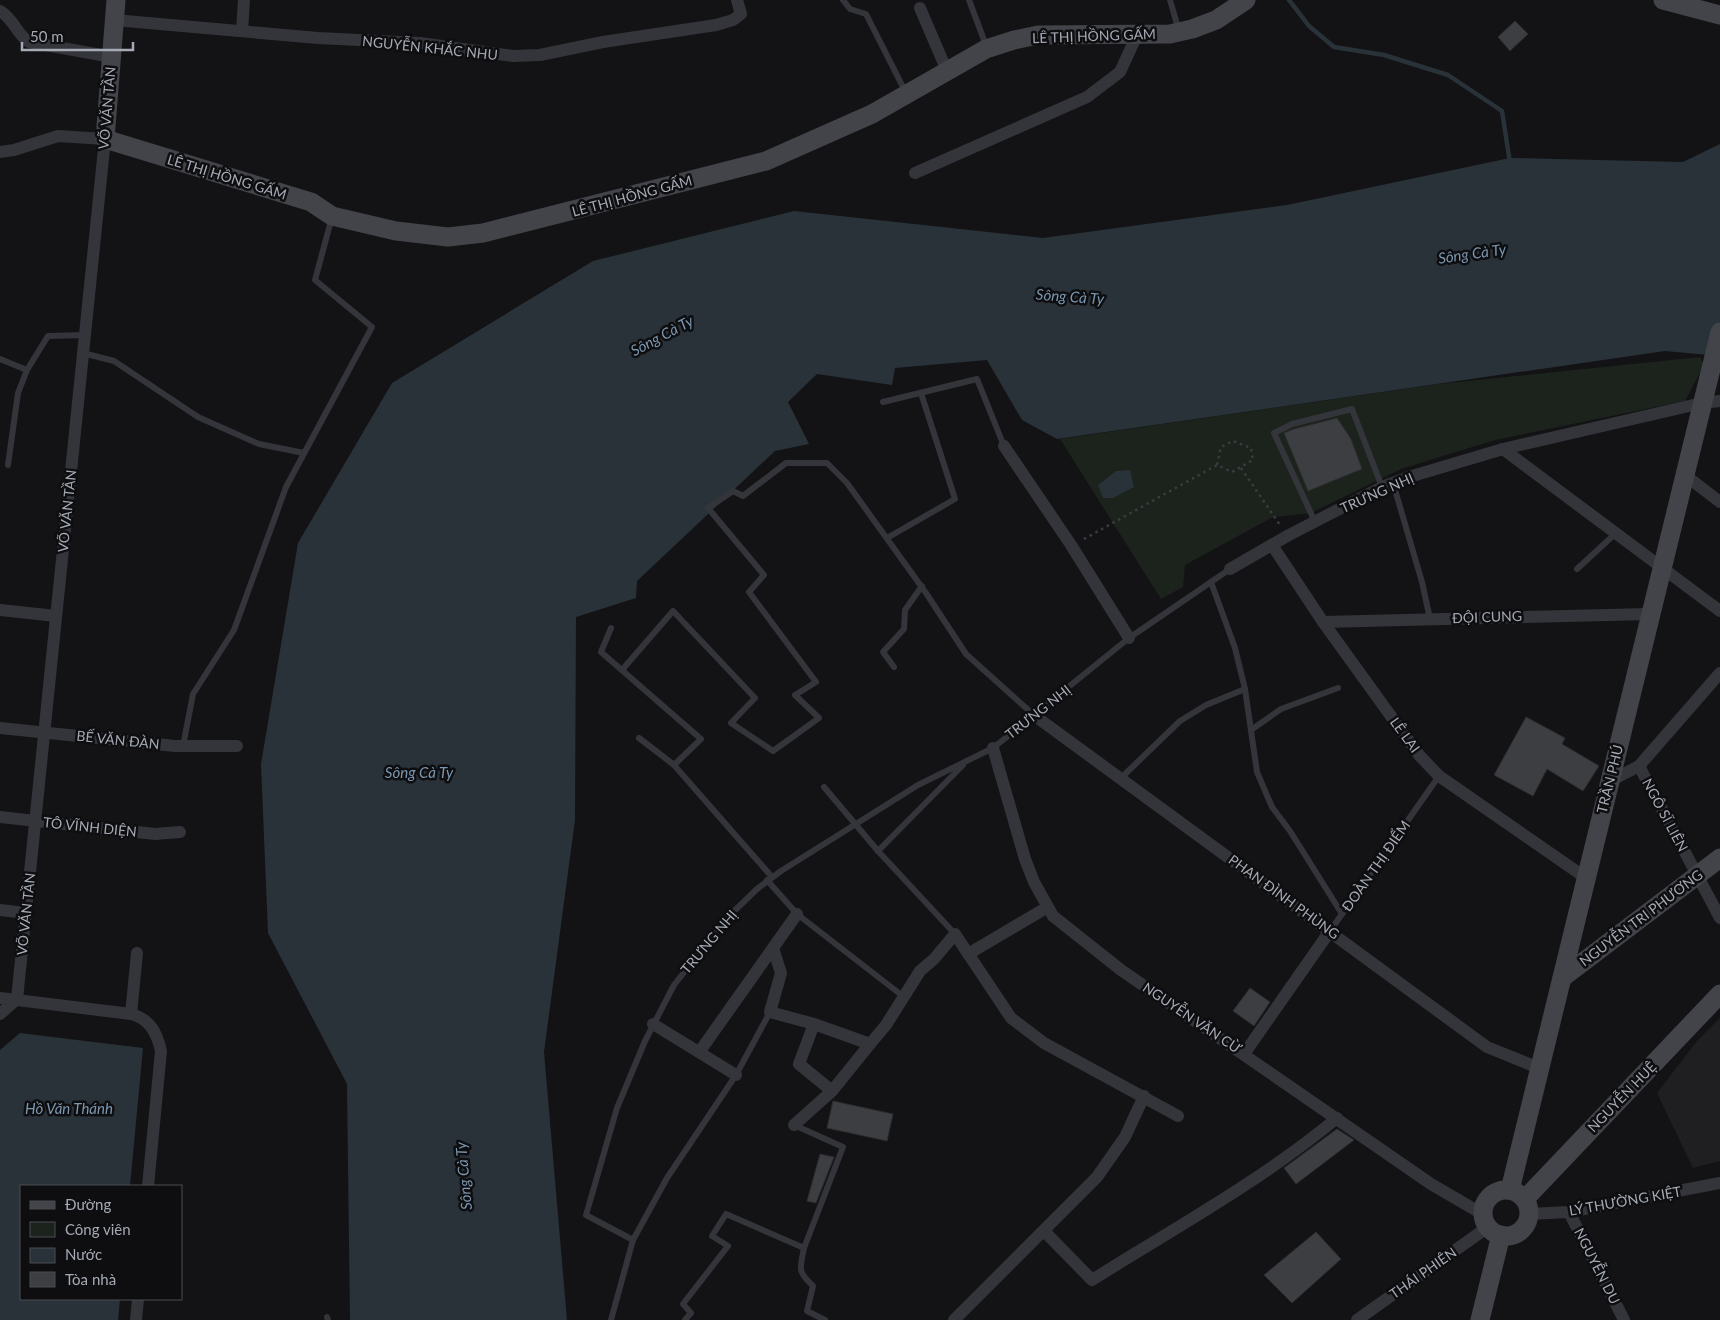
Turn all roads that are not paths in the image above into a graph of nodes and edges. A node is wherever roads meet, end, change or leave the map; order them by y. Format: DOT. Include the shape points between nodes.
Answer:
graph roads {
  1 [pos="116,0"];
  2 [pos="244,0"];
  3 [pos="737,0"];
  4 [pos="843,0"];
  5 [pos="969,0"];
  6 [pos="1170,0"];
  7 [pos="1246,0"];
  8 [pos="1663,0"];
  9 [pos="920,8"];
  10 [pos="0,11"];
  11 [pos="1720,15"];
  12 [pos="114,20"];
  13 [pos="242,31"];
  14 [pos="1179,32"];
  15 [pos="1137,35"];
  16 [pos="988,49"];
  17 [pos="112,57"];
  18 [pos="947,71"];
  19 [pos="907,94"];
  20 [pos="105,140"];
  21 [pos="0,152"];
  22 [pos="915,173"];
  23 [pos="332,216"];
  24 [pos="1720,332"];
  25 [pos="85,335"];
  26 [pos="83,353"];
  27 [pos="0,359"];
  28 [pos="26,370"];
  29 [pos="921,393"];
  30 [pos="883,402"];
  31 [pos="1711,402"];
  32 [pos="1004,446"];
  33 [pos="1504,449"];
  34 [pos="304,453"];
  35 [pos="8,465"];
  36 [pos="1684,475"];
  37 [pos="1388,485"];
  38 [pos="1720,502"];
  39 [pos="1315,522"];
  40 [pos="1616,533"];
  41 [pos="887,538"];
  42 [pos="1272,546"];
  43 [pos="1662,568"];
  44 [pos="1230,569"];
  45 [pos="1577,569"];
  46 [pos="1211,582"];
  47 [pos="922,586"];
  48 [pos="0,610"];
  49 [pos="1720,611"];
  50 [pos="1650,614"];
  51 [pos="56,616"];
  52 [pos="1430,619"];
  53 [pos="1323,622"];
  54 [pos="611,628"];
  55 [pos="1129,638"];
  56 [pos="894,667"];
  57 [pos="622,670"];
  58 [pos="1720,673"];
  59 [pos="1338,688"];
  60 [pos="1245,689"];
  61 [pos="1035,716"];
  62 [pos="0,728"];
  63 [pos="1250,730"];
  64 [pos="44,732"];
  65 [pos="639,738"];
  66 [pos="183,746"];
  67 [pos="237,746"];
  68 [pos="993,748"];
  69 [pos="967,760"];
  70 [pos="674,765"];
  71 [pos="1639,766"];
  72 [pos="1439,776"];
  73 [pos="1121,778"];
  74 [pos="1610,781"];
  75 [pos="824,787"];
  76 [pos="0,817"];
  77 [pos="36,820"];
  78 [pos="856,824"];
  79 [pos="180,832"];
  80 [pos="878,851"];
  81 [pos="1720,858"];
  82 [pos="1697,876"];
  83 [pos="1586,878"];
  84 [pos="770,879"];
  85 [pos="1046,908"];
  86 [pos="0,910"];
  87 [pos="26,913"];
  88 [pos="797,914"];
  89 [pos="1342,914"];
  90 [pos="1720,918"];
  91 [pos="1330,931"];
  92 [pos="954,934"];
  93 [pos="773,948"];
  94 [pos="137,953"];
  95 [pos="968,954"];
  96 [pos="1562,978"];
  97 [pos="1720,994"];
  98 [pos="904,997"];
  99 [pos="0,998"];
  100 [pos="17,999"];
  101 [pos="770,1012"];
  102 [pos="0,1014"];
  103 [pos="132,1014"];
  104 [pos="654,1024"];
  105 [pos="814,1024"];
  106 [pos="870,1044"];
  107 [pos="700,1051"];
  108 [pos="1244,1054"];
  109 [pos="1539,1068"];
  110 [pos="736,1075"];
  111 [pos="832,1091"];
  112 [pos="1144,1096"];
  113 [pos="1178,1116"];
  114 [pos="1337,1118"];
  115 [pos="794,1125"];
  116 [pos="1720,1183"];
  117 [pos="148,1185"];
  118 [pos="1521,1201"];
  119 [pos="1569,1212"];
  120 [pos="1491,1226"];
  121 [pos="1044,1231"];
  122 [pos="633,1240"];
  123 [pos="804,1248"];
  124 [pos="138,1300"];
  125 [pos="136,1320"];
  126 [pos="611,1320"];
  127 [pos="685,1320"];
  128 [pos="825,1320"];
  129 [pos="954,1320"];
  130 [pos="1357,1320"];
  131 [pos="1480,1320"];
  132 [pos="1624,1320"];
  1 -- 12 [label="street, VÕ VĂN TẦN"];
  2 -- 13 [label="street"];
  3 -- 13 [label="street, NGUYỄN KHẮC NHU" via="740,14 733,20 716,25 527,56 420,44"];
  4 -- 19 [label="lane" via="850,9 866,14"];
  5 -- 16 [label="lane"];
  6 -- 14 [label="lane"];
  7 -- 14 [label="street, LÊ THỊ HỒNG GẤM" via="1216,20"];
  8 -- 11 [label="street"];
  9 -- 18 [label="street"];
  10 -- 17 [label="street" via="10,17 29,42"];
  12 -- 13 [label="street, NGUYỄN KHẮC NHU"];
  12 -- 17 [label="street, VÕ VĂN TẦN"];
  14 -- 15 [label="street, LÊ THỊ HỒNG GẤM"];
  15 -- 16 [label="street, LÊ THỊ HỒNG GẤM" via="1038,35"];
  15 -- 22 [label="street" via="1120,72 1087,97"];
  16 -- 18 [label="street, LÊ THỊ HỒNG GẤM"];
  17 -- 20 [label="street, VÕ VĂN TẦN"];
  18 -- 19 [label="street, LÊ THỊ HỒNG GẤM"];
  19 -- 23 [label="street, LÊ THỊ HỒNG GẤM" via="872,114 766,160 484,234 418,235"];
  20 -- 21 [label="street, LÊ THỊ HỒNG GẤM" via="58,136"];
  20 -- 23 [label="street, LÊ THỊ HỒNG GẤM" via="311,202"];
  20 -- 25 [label="street, VÕ VĂN TẦN"];
  23 -- 34 [label="lane" via="315,280 372,327"];
  24 -- 31 [label="street, TRẦN PHÚ" via="1710,368"];
  25 -- 26 [label="street, VÕ VĂN TẦN"];
  25 -- 28 [label="lane" via="48,336"];
  26 -- 34 [label="lane" via="114,360 198,417 259,444"];
  26 -- 51 [label="street, VÕ VĂN TẦN"];
  27 -- 28 [label="lane"];
  28 -- 35 [label="lane" via="18,393"];
  29 -- 30 [label="lane"];
  29 -- 32 [label="lane" via="977,378"];
  29 -- 41 [label="lane" via="955,499"];
  31 -- 33 [label="street, TRƯNG NHỊ"];
  31 -- 36 [label="street, TRẦN PHÚ"];
  32 -- 55 [label="street"];
  33 -- 37 [label="street, TRƯNG NHỊ"];
  33 -- 40 [label="street"];
  34 -- 66 [label="lane" via="286,487 234,630 193,694"];
  36 -- 38 [label="street"];
  36 -- 43 [label="street, TRẦN PHÚ"];
  37 -- 39 [label="street, TRƯNG NHỊ"];
  37 -- 39 [label="lane" via="1352,410 1292,424 1274,433"];
  37 -- 52 [label="lane" via="1422,582"];
  39 -- 42 [label="street, TRƯNG NHỊ"];
  40 -- 43 [label="street"];
  40 -- 45 [label="lane"];
  41 -- 47 [label="lane"];
  41 -- 57 [label="lane" via="848,483 827,463 786,464 743,496 733,491 708,508 764,575 749,592 816,682 795,695 819,718 773,751 731,723 755,698 673,611"];
  42 -- 44 [label="street, TRƯNG NHỊ"];
  42 -- 53 [label="street, LÊ LAI"];
  43 -- 49 [label="street"];
  43 -- 50 [label="street, TRẦN PHÚ"];
  44 -- 46 [label="lane, TRƯNG NHỊ"];
  46 -- 55 [label="lane, TRƯNG NHỊ"];
  46 -- 60 [label="lane" via="1235,648"];
  47 -- 56 [label="lane" via="905,610 904,629 883,652"];
  47 -- 61 [label="lane" via="966,654"];
  48 -- 51 [label="street"];
  50 -- 52 [label="street, ĐỘI CUNG"];
  50 -- 74 [label="street, TRẦN PHÚ"];
  51 -- 64 [label="street, VÕ VĂN TẦN"];
  52 -- 53 [label="street, ĐỘI CUNG"];
  53 -- 72 [label="street, LÊ LAI" via="1419,755"];
  54 -- 57 [label="lane" via="601,652"];
  55 -- 61 [label="lane, TRƯNG NHỊ"];
  57 -- 70 [label="lane" via="701,739"];
  58 -- 71 [label="street"];
  59 -- 63 [label="lane" via="1281,709"];
  60 -- 63 [label="lane"];
  60 -- 73 [label="lane" via="1206,705 1180,721"];
  61 -- 68 [label="lane, TRƯNG NHỊ"];
  61 -- 73 [label="street, PHAN ĐÌNH PHÙNG"];
  62 -- 64 [label="street, BẾ VĂN ĐÀN"];
  63 -- 89 [label="lane" via="1257,772 1272,807"];
  64 -- 66 [label="street, BẾ VĂN ĐÀN"];
  64 -- 77 [label="street, VÕ VĂN TẦN"];
  65 -- 70 [label="lane"];
  66 -- 67 [label="street, BẾ VĂN ĐÀN"];
  68 -- 69 [label="lane, TRƯNG NHỊ"];
  68 -- 85 [label="street, NGUYỄN VĂN CỪ" via="1025,859"];
  69 -- 78 [label="lane, TRƯNG NHỊ" via="918,785"];
  69 -- 80 [label="lane"];
  70 -- 84 [label="lane"];
  71 -- 74 [label="street"];
  71 -- 82 [label="street, NGÔ SĨ LIÊN"];
  72 -- 83 [label="street, LÊ LAI"];
  72 -- 89 [label="lane, ĐOÀN THỊ ĐIỂM"];
  73 -- 91 [label="street, PHAN ĐÌNH PHÙNG"];
  74 -- 83 [label="street, TRẦN PHÚ"];
  75 -- 78 [label="lane"];
  76 -- 77 [label="street, TÔ VĨNH DIỆN"];
  77 -- 79 [label="street, TÔ VĨNH DIỆN" via="155,834"];
  77 -- 87 [label="street, VÕ VĂN TẦN"];
  78 -- 80 [label="lane"];
  78 -- 84 [label="lane, TRƯNG NHỊ"];
  80 -- 92 [label="lane"];
  81 -- 82 [label="street, NGUYỄN TRI PHƯƠNG"];
  82 -- 90 [label="street, NGÔ SĨ LIÊN"];
  82 -- 96 [label="street, NGUYỄN TRI PHƯƠNG"];
  83 -- 96 [label="street, TRẦN PHÚ"];
  84 -- 88 [label="lane"];
  84 -- 104 [label="lane, TRƯNG NHỊ" via="728,916 681,976"];
  85 -- 95 [label="street"];
  85 -- 108 [label="street, NGUYỄN VĂN CỪ" via="1121,970"];
  86 -- 87 [label="street"];
  87 -- 100 [label="street, VÕ VĂN TẦN"];
  88 -- 93 [label="street"];
  88 -- 98 [label="lane"];
  89 -- 91 [label="lane, ĐOÀN THỊ ĐIỂM"];
  91 -- 108 [label="street, ĐOÀN THỊ ĐIỂM"];
  91 -- 109 [label="street, PHAN ĐÌNH PHÙNG" via="1487,1046"];
  92 -- 95 [label="street"];
  92 -- 98 [label="street" via="920,971"];
  93 -- 101 [label="street" via="781,973"];
  93 -- 107 [label="street"];
  94 -- 103 [label="street"];
  95 -- 112 [label="street" via="1011,1018 1044,1043"];
  96 -- 109 [label="street, TRẦN PHÚ"];
  97 -- 118 [label="street, NGUYỄN HUỆ"];
  98 -- 106 [label="street"];
  99 -- 100 [label="street"];
  100 -- 102 [label="street"];
  100 -- 103 [label="street"];
  101 -- 105 [label="street"];
  101 -- 110 [label="lane"];
  103 -- 117 [label="street" via="144,1018 158,1038 161,1051"];
  104 -- 107 [label="street"];
  104 -- 122 [label="lane, TRƯNG NHỊ" via="617,1108 586,1215"];
  105 -- 106 [label="street"];
  105 -- 111 [label="street" via="799,1064"];
  106 -- 111 [label="street"];
  107 -- 110 [label="street"];
  108 -- 114 [label="street, NGUYỄN VĂN CỪ"];
  109 -- 118 [label="street, TRẦN PHÚ"];
  110 -- 122 [label="lane" via="667,1178"];
  111 -- 115 [label="street"];
  112 -- 113 [label="street"];
  112 -- 121 [label="street" via="1114,1156 1098,1178"];
  114 -- 120 [label="street, NGUYỄN VĂN CỪ"];
  114 -- 121 [label="street" via="1212,1208 1092,1280"];
  115 -- 123 [label="lane" via="843,1147"];
  116 -- 119 [label="street, LÝ THƯỜNG KIỆT"];
  118 -- 119 [label="street, LÝ THƯỜNG KIỆT"];
  118 -- 120 [label="street" via="1523,1228 1517,1233"];
  118 -- 120 [label="street" via="1504,1190 1491,1196 1484,1208"];
  119 -- 132 [label="street, NGUYỄN DU"];
  120 -- 130 [label="street, THÁI PHIÊN"];
  120 -- 131 [label="street"];
  121 -- 129 [label="street"];
  122 -- 126 [label="lane"];
  123 -- 127 [label="lane" via="726,1214 712,1236 728,1246 683,1304 691,1313"];
  123 -- 128 [label="lane" via="801,1275 813,1286 806,1311"];
  124 -- 125 [label="street"];
}
